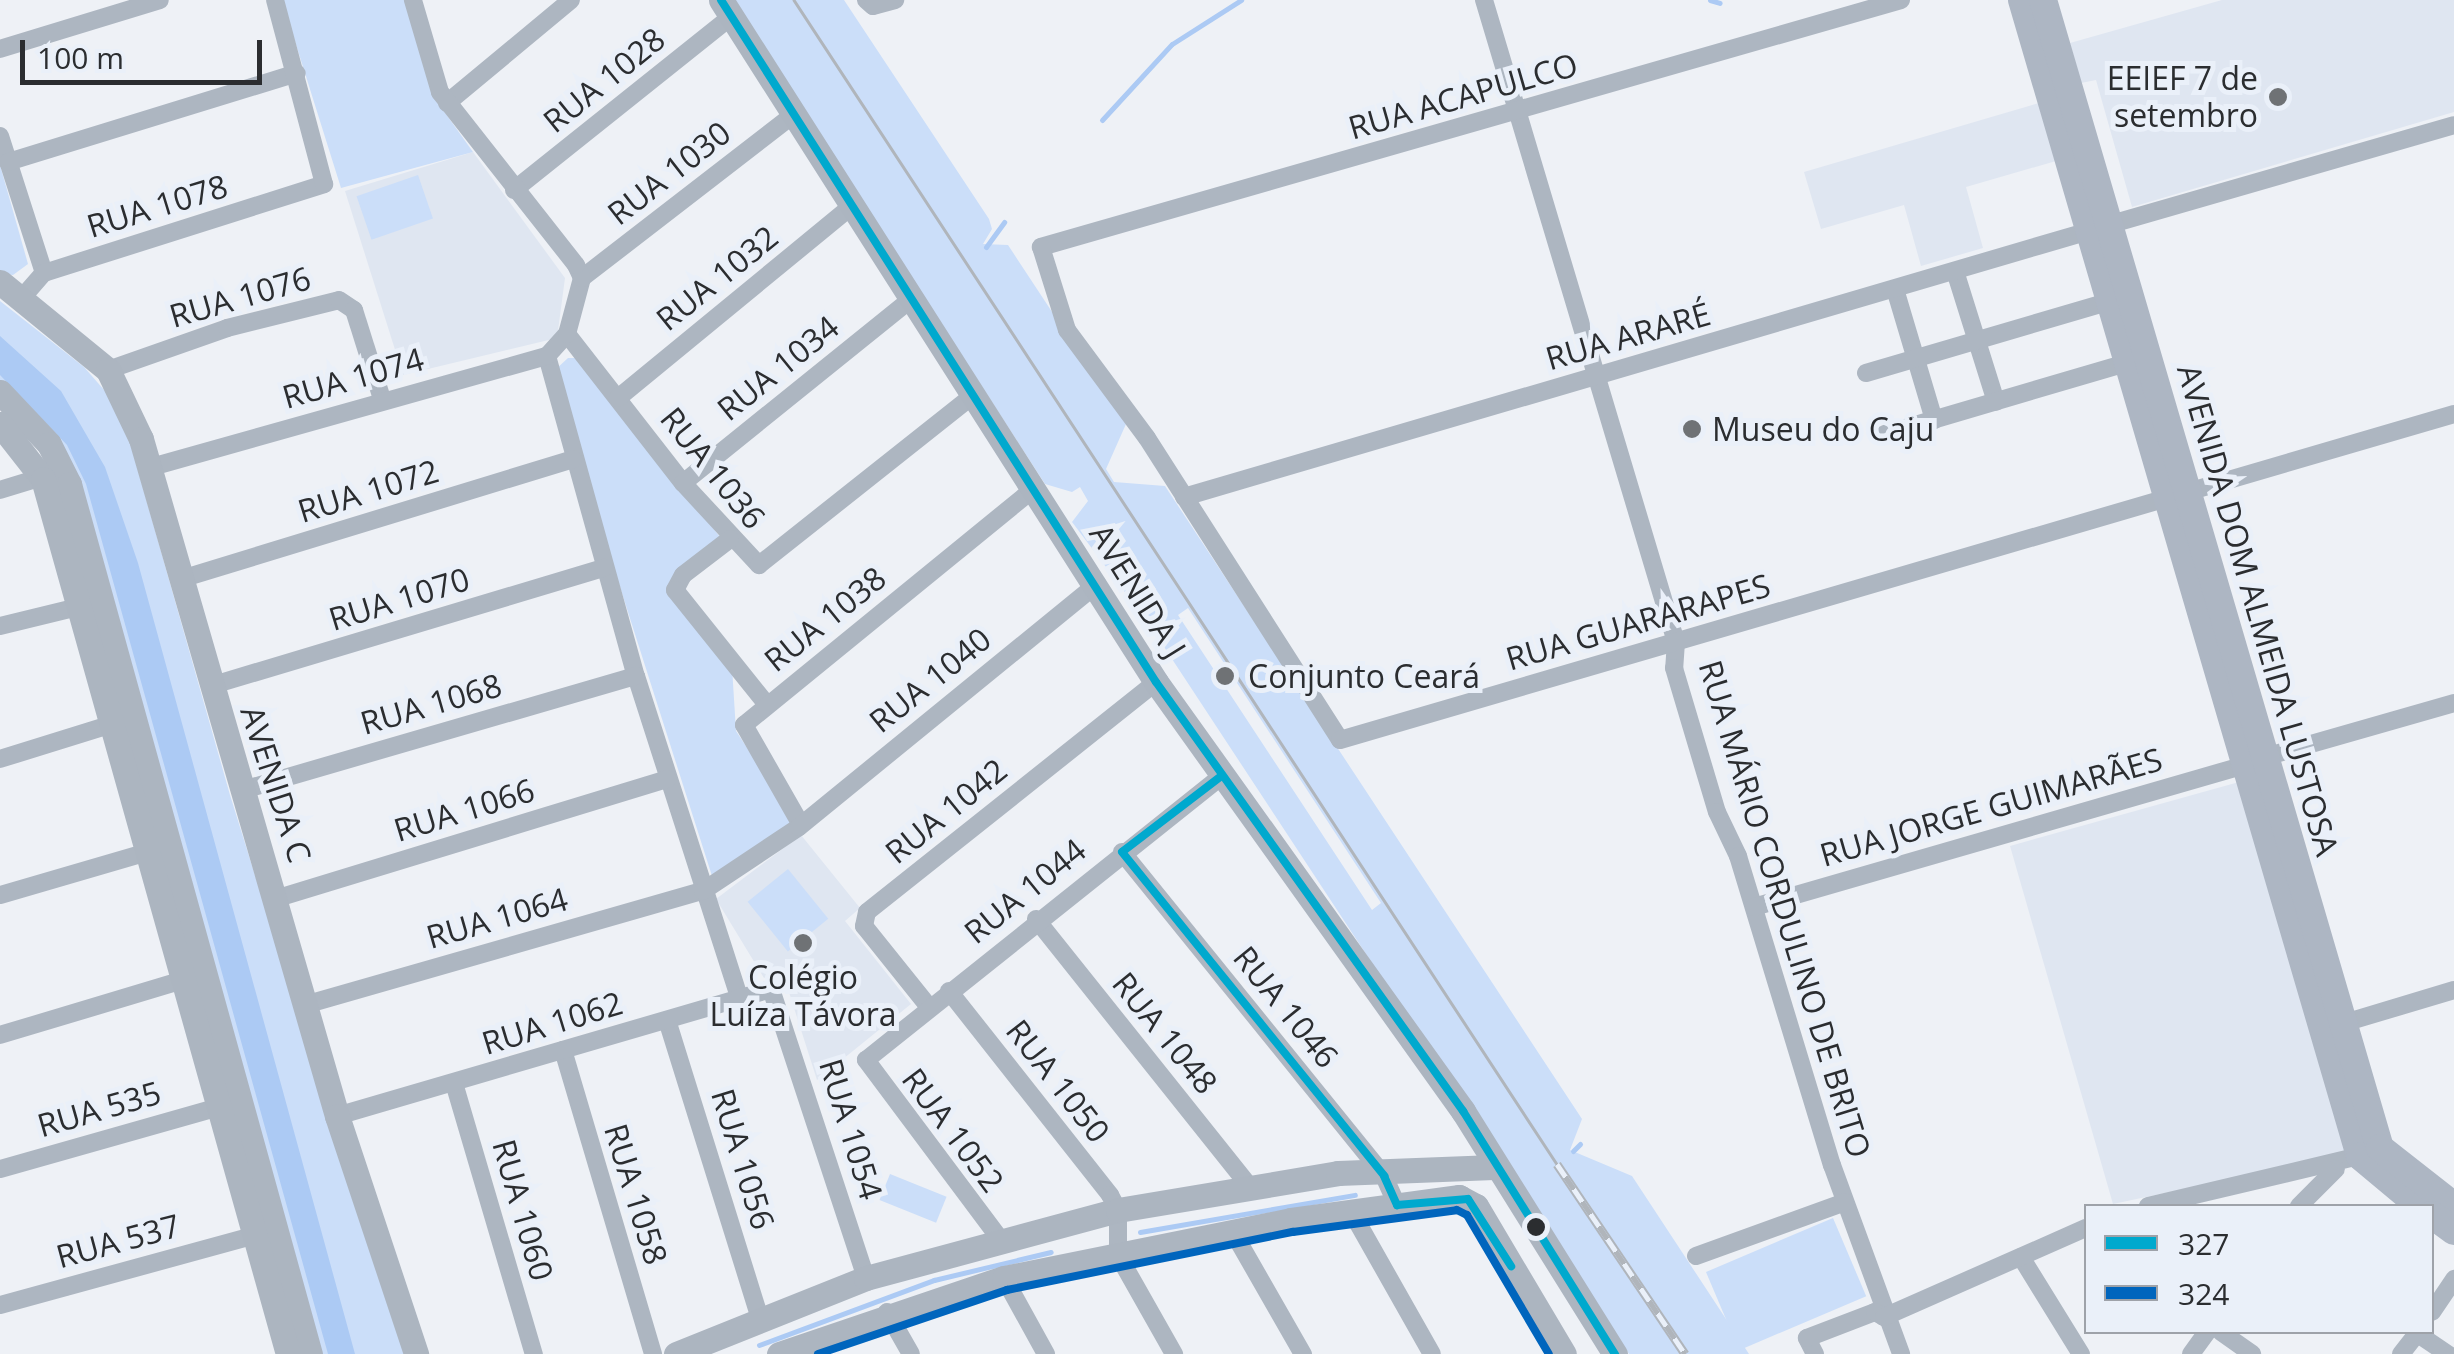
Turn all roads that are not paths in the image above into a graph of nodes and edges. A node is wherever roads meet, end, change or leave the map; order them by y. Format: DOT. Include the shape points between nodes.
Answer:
graph roads {
  1 [pos="160,0"];
  2 [pos="275,0"];
  3 [pos="413,0"];
  4 [pos="571,0"];
  5 [pos="896,0"];
  6 [pos="1484,0"];
  7 [pos="1901,0"];
  8 [pos="2022,0"];
  9 [pos="2043,0"];
  10 [pos="869,3"];
  11 [pos="726,8"];
  12 [pos="0,50"];
  13 [pos="296,74"];
  14 [pos="447,102"];
  15 [pos="1518,113"];
  16 [pos="794,114"];
  17 [pos="2454,125"];
  18 [pos="0,136"];
  19 [pos="8,162"];
  20 [pos="514,190"];
  21 [pos="854,204"];
  22 [pos="2098,228"];
  23 [pos="1041,247"];
  24 [pos="1955,271"];
  25 [pos="44,273"];
  26 [pos="582,278"];
  27 [pos="0,282"];
  28 [pos="1895,288"];
  29 [pos="22,298"];
  30 [pos="910,300"];
  31 [pos="2110,301"];
  32 [pos="566,334"];
  33 [pos="1977,340"];
  34 [pos="547,356"];
  35 [pos="1916,358"];
  36 [pos="2127,363"];
  37 [pos="108,370"];
  38 [pos="1866,373"];
  39 [pos="1598,376"];
  40 [pos="0,392"];
  41 [pos="972,397"];
  42 [pos="618,398"];
  43 [pos="382,400"];
  44 [pos="1996,402"];
  45 [pos="2454,414"];
  46 [pos="1934,420"];
  47 [pos="0,424"];
  48 [pos="1885,434"];
  49 [pos="573,459"];
  50 [pos="148,468"];
  51 [pos="52,474"];
  52 [pos="683,483"];
  53 [pos="1033,488"];
  54 [pos="0,490"];
  55 [pos="2176,496"];
  56 [pos="1184,497"];
  57 [pos="730,539"];
  58 [pos="604,568"];
  59 [pos="181,580"];
  60 [pos="1097,584"];
  61 [pos="88,604"];
  62 [pos="0,626"];
  63 [pos="1676,642"];
  64 [pos="636,676"];
  65 [pos="1156,682"];
  66 [pos="210,686"];
  67 [pos="2454,703"];
  68 [pos="766,705"];
  69 [pos="109,726"];
  70 [pos="0,760"];
  71 [pos="2255,761"];
  72 [pos="1220,777"];
  73 [pos="666,780"];
  74 [pos="243,790"];
  75 [pos="800,823"];
  76 [pos="155,850"];
  77 [pos="1122,852"];
  78 [pos="703,891"];
  79 [pos="0,895"];
  80 [pos="278,898"];
  81 [pos="1754,907"];
  82 [pos="1036,919"];
  83 [pos="180,981"];
  84 [pos="2454,990"];
  85 [pos="949,991"];
  86 [pos="738,994"];
  87 [pos="778,998"];
  88 [pos="308,1004"];
  89 [pos="929,1007"];
  90 [pos="667,1020"];
  91 [pos="2344,1023"];
  92 [pos="0,1035"];
  93 [pos="563,1050"];
  94 [pos="869,1055"];
  95 [pos="454,1084"];
  96 [pos="215,1108"];
  97 [pos="337,1116"];
  98 [pos="2352,1159"];
  99 [pos="1494,1167"];
  100 [pos="0,1169"];
  101 [pos="245,1171"];
  102 [pos="1384,1176"];
  103 [pos="1248,1185"];
  104 [pos="1844,1202"];
  105 [pos="2157,1204"];
  106 [pos="2300,1204"];
  107 [pos="2417,1204"];
  108 [pos="1397,1205"];
  109 [pos="2454,1206"];
  110 [pos="1118,1210"];
  111 [pos="1351,1212"];
  112 [pos="2084,1229"];
  113 [pos="1233,1232"];
  114 [pos="252,1236"];
  115 [pos="1000,1239"];
  116 [pos="1118,1255"];
  117 [pos="1696,1256"];
  118 [pos="2021,1257"];
  119 [pos="866,1278"];
  120 [pos="1004,1278"];
  121 [pos="2454,1279"];
  122 [pos="0,1305"];
  123 [pos="2434,1309"];
  124 [pos="887,1312"];
  125 [pos="759,1316"];
  126 [pos="1884,1317"];
  127 [pos="2224,1334"];
  128 [pos="2420,1334"];
  129 [pos="730,1343"];
  130 [pos="1811,1346"];
  131 [pos="288,1354"];
  132 [pos="310,1354"];
  133 [pos="416,1354"];
  134 [pos="534,1354"];
  135 [pos="653,1354"];
  136 [pos="676,1354"];
  137 [pos="781,1354"];
  138 [pos="911,1354"];
  139 [pos="1046,1354"];
  140 [pos="1174,1354"];
  141 [pos="1302,1354"];
  142 [pos="1432,1354"];
  143 [pos="1564,1354"];
  144 [pos="1615,1354"];
  145 [pos="1900,1354"];
  146 [pos="2082,1354"];
  147 [pos="2252,1354"];
  148 [pos="2448,1354"];
  1 -- 12 [label="street"];
  2 -- 13 [label="street"];
  3 -- 14 [label="street"];
  4 -- 14 [label="street"];
  5 -- 10 [label="street"];
  6 -- 15 [label="street, RUA MÁRIO CORDULINO DE BRITO"];
  7 -- 15 [label="street, RUA ACAPULCO"];
  8 -- 22 [label="main road, AVENIDA DOM ALMEIDA LUSTOSA"];
  9 -- 22 [label="main road, AVENIDA DOM ALMEIDA LUSTOSA"];
  11 -- 16 [label="street, AVENIDA J"];
  11 -- 20 [label="street, RUA 1028"];
  13 -- 19 [label="street"];
  13 -- 25 [label="street, RUA 1078" via="326,171 321,187"];
  14 -- 20 [label="street"];
  15 -- 23 [label="street, RUA ACAPULCO"];
  15 -- 39 [label="street, RUA MÁRIO CORDULINO DE BRITO"];
  16 -- 21 [label="street, AVENIDA J"];
  16 -- 26 [label="street, RUA 1030"];
  17 -- 22 [label="street, RUA ARARÉ"];
  18 -- 19 [label="street"];
  19 -- 25 [label="street"];
  20 -- 26 [label="street"];
  21 -- 30 [label="street, AVENIDA J"];
  21 -- 42 [label="street, RUA 1032"];
  22 -- 24 [label="street, RUA ARARÉ"];
  22 -- 31 [label="main road, AVENIDA DOM ALMEIDA LUSTOSA"];
  22 -- 55 [label="main road, AVENIDA DOM ALMEIDA LUSTOSA"];
  23 -- 56 [label="street, RUA GUARARAPES" via="1068,330"];
  24 -- 28 [label="street, RUA ARARÉ"];
  24 -- 33 [label="street"];
  25 -- 29 [label="street"];
  26 -- 32 [label="street"];
  27 -- 29 [label="street, AVENIDA C"];
  28 -- 35 [label="street"];
  28 -- 39 [label="street, RUA ARARÉ"];
  29 -- 37 [label="street, AVENIDA C"];
  30 -- 41 [label="street, AVENIDA J"];
  30 -- 52 [label="street, RUA 1034"];
  31 -- 33 [label="street"];
  31 -- 36 [label="main road, AVENIDA DOM ALMEIDA LUSTOSA"];
  32 -- 34 [label="street"];
  32 -- 42 [label="street, RUA 1036"];
  33 -- 35 [label="street"];
  33 -- 44 [label="street"];
  34 -- 43 [label="street, RUA 1074"];
  34 -- 49 [label="street"];
  35 -- 38 [label="street"];
  35 -- 46 [label="street"];
  36 -- 44 [label="street"];
  36 -- 55 [label="main road, AVENIDA DOM ALMEIDA LUSTOSA"];
  37 -- 43 [label="street, RUA 1076" via="226,328 339,300 354,310"];
  37 -- 50 [label="street, AVENIDA C"];
  39 -- 56 [label="street, RUA ARARÉ"];
  39 -- 63 [label="street, RUA MÁRIO CORDULINO DE BRITO"];
  40 -- 51 [label="street" via="49,444"];
  41 -- 53 [label="street, AVENIDA J"];
  41 -- 57 [label="street, RUA 1036" via="766,564 752,562"];
  42 -- 52 [label="street, RUA 1036"];
  43 -- 50 [label="street, RUA 1074"];
  44 -- 46 [label="street"];
  45 -- 55 [label="street, RUA GUARARAPES"];
  46 -- 48 [label="street"];
  47 -- 51 [label="street"];
  49 -- 58 [label="street"];
  49 -- 59 [label="street, RUA 1072"];
  50 -- 59 [label="street, AVENIDA C"];
  51 -- 54 [label="street"];
  51 -- 61 [label="street"];
  52 -- 57 [label="street, RUA 1036"];
  53 -- 60 [label="street, AVENIDA J"];
  53 -- 68 [label="street, RUA 1038"];
  55 -- 63 [label="street, RUA GUARARAPES"];
  55 -- 71 [label="main road, AVENIDA DOM ALMEIDA LUSTOSA"];
  56 -- 63 [label="street, RUA GUARARAPES" via="1340,740"];
  57 -- 68 [label="street" via="682,575 675,590"];
  58 -- 64 [label="street"];
  58 -- 66 [label="street, RUA 1070"];
  59 -- 66 [label="street, AVENIDA C"];
  60 -- 65 [label="street, AVENIDA J"];
  60 -- 75 [label="street, RUA 1040"];
  61 -- 62 [label="street"];
  61 -- 69 [label="street"];
  61 -- 76 [label="street"];
  63 -- 81 [label="street, RUA MÁRIO CORDULINO DE BRITO" via="1674,668"];
  64 -- 73 [label="street"];
  64 -- 74 [label="street, RUA 1068"];
  65 -- 72 [label="street, AVENIDA J"];
  65 -- 89 [label="street, RUA 1042" via="867,912 864,926"];
  66 -- 74 [label="street, AVENIDA C"];
  67 -- 71 [label="street, RUA JORGE GUIMARÃES"];
  68 -- 75 [label="street, RUA 1038" via="744,733"];
  69 -- 70 [label="street"];
  69 -- 76 [label="street"];
  71 -- 81 [label="street, RUA JORGE GUIMARÃES"];
  71 -- 91 [label="main road, AVENIDA DOM ALMEIDA LUSTOSA"];
  71 -- 98 [label="main road, AVENIDA DOM ALMEIDA LUSTOSA"];
  72 -- 77 [label="street, RUA 1044"];
  72 -- 99 [label="street, AVENIDA J" via="1384,996"];
  73 -- 78 [label="street"];
  73 -- 80 [label="street, RUA 1066"];
  74 -- 80 [label="street, AVENIDA C"];
  75 -- 78 [label="street, RUA 1040"];
  76 -- 79 [label="street"];
  76 -- 83 [label="street"];
  76 -- 101 [label="street"];
  77 -- 82 [label="street, RUA 1044"];
  77 -- 102 [label="street, RUA 1046"];
  78 -- 86 [label="street"];
  78 -- 88 [label="street, RUA 1064"];
  80 -- 88 [label="street, AVENIDA C"];
  81 -- 104 [label="street, RUA MÁRIO CORDULINO DE BRITO"];
  82 -- 85 [label="street, RUA 1044"];
  82 -- 103 [label="street, RUA 1048"];
  83 -- 92 [label="street"];
  83 -- 96 [label="street"];
  84 -- 91 [label="street"];
  85 -- 89 [label="street, RUA 1044"];
  85 -- 110 [label="street, RUA 1050"];
  86 -- 87 [label="street, RUA 1062" via="771,989"];
  86 -- 90 [label="street, RUA 1062"];
  87 -- 119 [label="street, RUA 1054"];
  88 -- 97 [label="street, AVENIDA C"];
  89 -- 94 [label="street, RUA 1044"];
  90 -- 93 [label="street, RUA 1062"];
  90 -- 125 [label="street, RUA 1056"];
  91 -- 109 [label="main road, AVENIDA DOM ALMEIDA LUSTOSA" via="2380,1148"];
  93 -- 95 [label="street, RUA 1062"];
  93 -- 135 [label="street, RUA 1058"];
  94 -- 115 [label="street, RUA 1052" via="869,1069"];
  95 -- 97 [label="street, RUA 1062"];
  95 -- 134 [label="street, RUA 1060"];
  96 -- 100 [label="street, RUA 535"];
  96 -- 101 [label="street"];
  97 -- 133 [label="street, AVENIDA C"];
  98 -- 105 [label="street"];
  98 -- 106 [label="street" via="2316,1182"];
  98 -- 107 [label="main road"];
  99 -- 102 [label="street"];
  99 -- 144 [label="street, AVENIDA J"];
  101 -- 114 [label="street"];
  101 -- 132 [label="street"];
  102 -- 103 [label="street" via="1338,1173"];
  102 -- 108 [label="street, RUA 1046"];
  103 -- 110 [label="street"];
  104 -- 117 [label="street"];
  104 -- 126 [label="street, RUA MÁRIO CORDULINO DE BRITO"];
  108 -- 111 [label="street"];
  108 -- 143 [label="street" via="1468,1198"];
  110 -- 115 [label="street"];
  110 -- 116 [label="street"];
  111 -- 113 [label="street"];
  111 -- 142 [label="street"];
  112 -- 118 [label="street"];
  113 -- 116 [label="street"];
  113 -- 141 [label="street"];
  114 -- 122 [label="street, RUA 537"];
  114 -- 131 [label="street"];
  115 -- 119 [label="street"];
  116 -- 120 [label="street"];
  116 -- 140 [label="street"];
  118 -- 126 [label="street"];
  118 -- 146 [label="street"];
  119 -- 125 [label="street"];
  120 -- 124 [label="street"];
  120 -- 139 [label="street"];
  121 -- 123 [label="street"];
  124 -- 137 [label="street"];
  124 -- 138 [label="street"];
  125 -- 129 [label="street"];
  126 -- 130 [label="street" via="1875,1312"];
  126 -- 145 [label="street, RUA MÁRIO CORDULINO DE BRITO"];
  127 -- 147 [label="street"];
  128 -- 148 [label="street"];
  129 -- 136 [label="street"];
}
